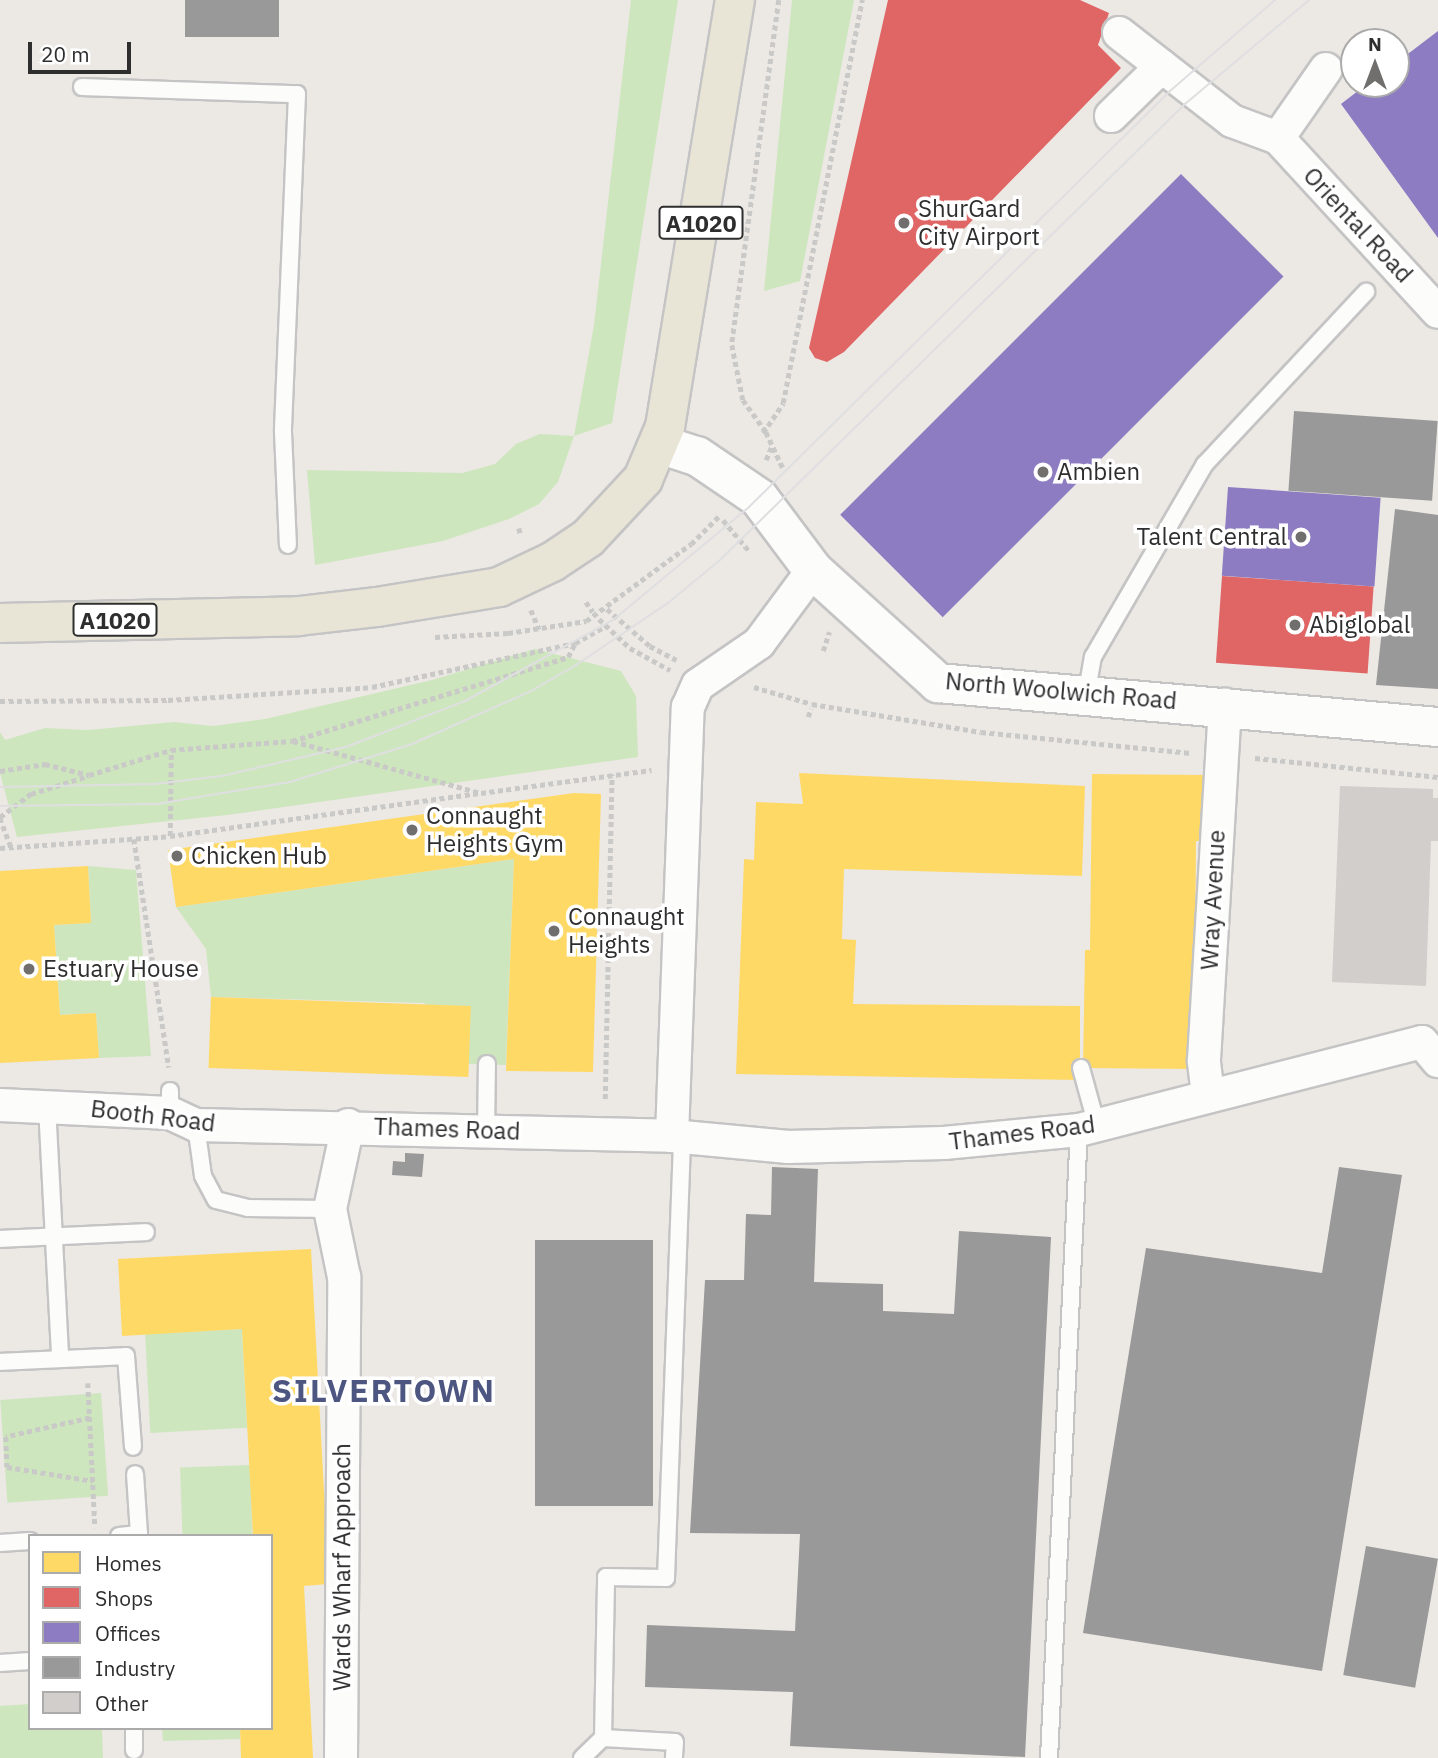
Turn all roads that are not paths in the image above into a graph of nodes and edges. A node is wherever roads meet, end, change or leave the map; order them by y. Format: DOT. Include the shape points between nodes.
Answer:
graph roads {
  1 [pos="735,0"];
  2 [pos="1119,33"];
  3 [pos="1162,66"];
  4 [pos="1326,69"];
  5 [pos="82,87"];
  6 [pos="1111,116"];
  7 [pos="1278,138"];
  8 [pos="1366,292"];
  9 [pos="1438,312"];
  10 [pos="659,444"];
  11 [pos="288,545"];
  12 [pos="813,570"];
  13 [pos="0,622"];
  14 [pos="1086,696"];
  15 [pos="1225,705"];
  16 [pos="1438,727"];
  17 [pos="1438,1061"];
  18 [pos="487,1064"];
  19 [pos="1081,1068"];
  20 [pos="1209,1095"];
  21 [pos="0,1105"];
  22 [pos="47,1106"];
  23 [pos="179,1110"];
  24 [pos="348,1125"];
  25 [pos="1088,1128"];
  26 [pos="486,1132"];
  27 [pos="677,1137"];
  28 [pos="330,1209"];
  29 [pos="146,1232"];
  30 [pos="53,1236"];
  31 [pos="0,1239"];
  32 [pos="60,1358"];
  33 [pos="0,1362"];
  34 [pos="133,1447"];
  35 [pos="135,1474"];
  36 [pos="139,1534"];
  37 [pos="28,1541"];
  38 [pos="0,1543"];
  39 [pos="28,1661"];
  40 [pos="0,1663"];
  41 [pos="134,1730"];
  42 [pos="603,1738"];
  43 [pos="135,1750"];
  44 [pos="341,1758"];
  45 [pos="582,1758"];
  46 [pos="674,1758"];
  47 [pos="1049,1758"];
  1 -- 10 [label="main road, A1020" via="670,407"];
  2 -- 3 [label="street, Oriental Road"];
  3 -- 6 [label="street"];
  3 -- 7 [label="street, Oriental Road" via="1233,121"];
  4 -- 7 [label="street"];
  5 -- 11 [label="lane" via="298,93 284,432"];
  7 -- 9 [label="street, Oriental Road"];
  8 -- 14 [label="lane" via="1205,464 1093,657"];
  10 -- 12 [label="street, North Woolwich Road" via="696,456 759,498"];
  10 -- 13 [label="main road, A1020" via="643,479 588,538 552,562 499,587 299,616"];
  12 -- 14 [label="street, North Woolwich Road" via="938,683"];
  12 -- 27 [label="street" via="759,643 698,685 688,707"];
  14 -- 15 [label="street, North Woolwich Road"];
  15 -- 16 [label="street, North Woolwich Road"];
  15 -- 20 [label="street, Wray Avenue" via="1204,1060"];
  17 -- 20 [label="street, Thames Road" via="1422,1042"];
  18 -- 26 [label="lane"];
  19 -- 25 [label="lane"];
  20 -- 25 [label="street, Thames Road"];
  21 -- 22 [label="street, Booth Road"];
  22 -- 23 [label="street, Booth Road"];
  22 -- 30 [label="lane"];
  23 -- 24 [label="street, Booth Road"];
  23 -- 28 [label="lane" via="216,1200 247,1208"];
  24 -- 26 [label="street, Thames Road"];
  24 -- 28 [label="street, Wards Wharf Approach"];
  25 -- 27 [label="street, Thames Road" via="944,1143 788,1147"];
  25 -- 47 [label="lane"];
  26 -- 27 [label="street, Thames Road"];
  27 -- 42 [label="lane" via="666,1578 606,1577"];
  28 -- 44 [label="street, Wards Wharf Approach" via="344,1277"];
  29 -- 30 [label="lane"];
  30 -- 31 [label="lane"];
  30 -- 32 [label="lane"];
  32 -- 33 [label="lane"];
  32 -- 34 [label="lane" via="125,1356"];
  35 -- 36 [label="lane"];
  37 -- 38 [label="lane"];
  39 -- 40 [label="lane"];
  41 -- 43 [label="lane"];
  42 -- 45 [label="lane"];
  42 -- 46 [label="lane" via="675,1742"];
}
